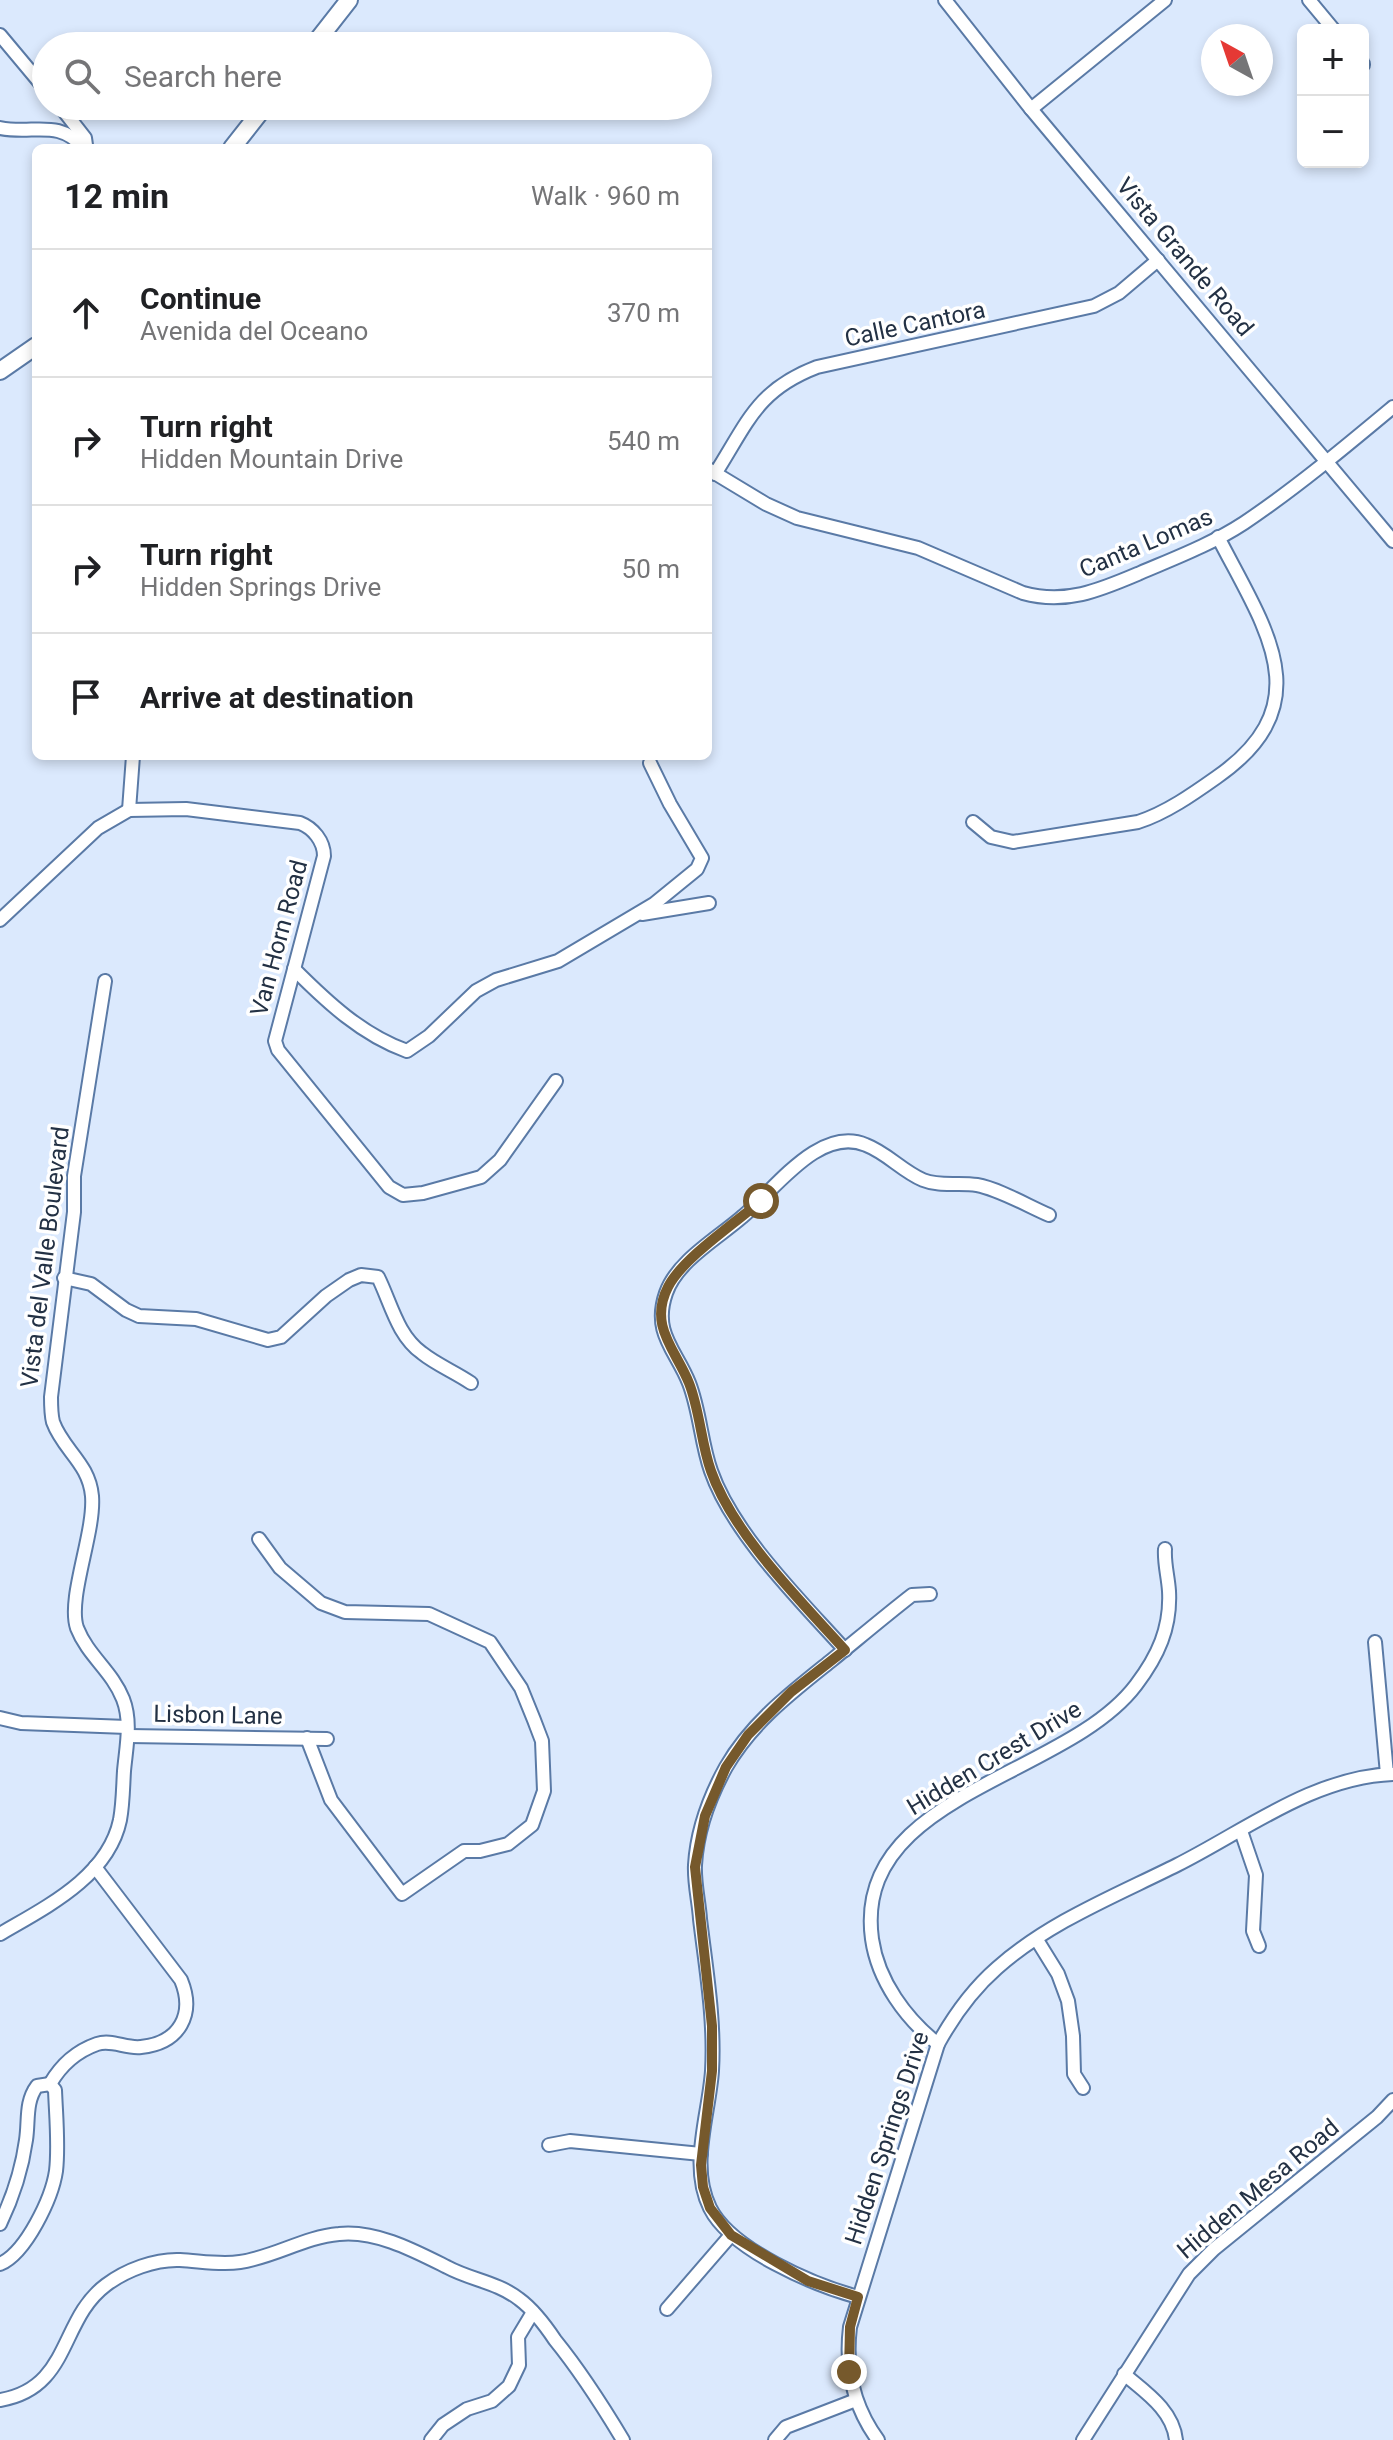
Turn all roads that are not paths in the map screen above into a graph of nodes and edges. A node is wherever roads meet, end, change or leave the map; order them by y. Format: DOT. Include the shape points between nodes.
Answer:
graph roads {
  1 [pos="349,0"];
  2 [pos="945,0"];
  3 [pos="1165,0"];
  4 [pos="1309,0"];
  5 [pos="1329,24"];
  6 [pos="324,32"];
  7 [pos="0,35"];
  8 [pos="32,73"];
  9 [pos="1031,109"];
  10 [pos="71,120"];
  11 [pos="254,120"];
  12 [pos="0,128"];
  13 [pos="81,144"];
  14 [pos="85,144"];
  15 [pos="235,144"];
  16 [pos="1158,260"];
  17 [pos="32,349"];
  18 [pos="0,371"];
  19 [pos="1393,407"];
  20 [pos="1328,461"];
  21 [pos="712,470"];
  22 [pos="712,472"];
  23 [pos="1218,537"];
  24 [pos="1393,541"];
  25 [pos="133,760"];
  26 [pos="650,763"];
  27 [pos="129,810"];
  28 [pos="973,822"];
  29 [pos="709,903"];
  30 [pos="635,915"];
  31 [pos="0,920"];
  32 [pos="294,969"];
  33 [pos="105,981"];
  34 [pos="556,1081"];
  35 [pos="1049,1215"];
  36 [pos="64,1278"];
  37 [pos="471,1383"];
  38 [pos="259,1539"];
  39 [pos="1165,1549"];
  40 [pos="930,1594"];
  41 [pos="1375,1642"];
  42 [pos="845,1650"];
  43 [pos="0,1718"];
  44 [pos="128,1731"];
  45 [pos="307,1738"];
  46 [pos="327,1739"];
  47 [pos="1390,1774"];
  48 [pos="1241,1831"];
  49 [pos="95,1867"];
  50 [pos="0,1934"];
  51 [pos="1037,1940"];
  52 [pos="1259,1946"];
  53 [pos="938,2044"];
  54 [pos="50,2084"];
  55 [pos="1083,2088"];
  56 [pos="1393,2100"];
  57 [pos="549,2145"];
  58 [pos="701,2154"];
  59 [pos="0,2224"];
  60 [pos="731,2235"];
  61 [pos="0,2264"];
  62 [pos="858,2297"];
  63 [pos="667,2309"];
  64 [pos="533,2312"];
  65 [pos="1124,2374"];
  66 [pos="0,2400"];
  67 [pos="856,2400"];
  68 [pos="431,2440"];
  69 [pos="623,2440"];
  70 [pos="775,2440"];
  71 [pos="878,2440"];
  72 [pos="1083,2440"];
  73 [pos="1176,2440"];
  1 -- 6 [label="main road"];
  2 -- 9 [label="street, Vista Grande Road"];
  3 -- 9 [label="street"];
  4 -- 5 [label="street"];
  7 -- 8 [label="street"];
  9 -- 16 [label="street, Vista Grande Road"];
  10 -- 14 [label="street"];
  11 -- 15 [label="main road"];
  12 -- 13 [label="street" via="45,128"];
  16 -- 20 [label="street, Vista Grande Road"];
  16 -- 21 [label="street, Calle Cantora" via="1119,293 1094,306 791,377 762,400"];
  17 -- 18 [label="main road"];
  19 -- 20 [label="street, Canta Lomas"];
  20 -- 23 [label="street, Canta Lomas"];
  20 -- 24 [label="street, Vista Grande Road"];
  22 -- 23 [label="street, Canta Lomas" via="797,518 918,548 1041,597 1092,593"];
  23 -- 28 [label="street" via="1261,621 1277,671 1269,719 1250,750 1207,784 1138,822 1013,842 991,837"];
  25 -- 27 [label="street"];
  26 -- 30 [label="street" via="702,858 697,869"];
  27 -- 31 [label="street" via="98,828"];
  27 -- 32 [label="street, Van Horn Road" via="186,809 308,826 319,838 324,856"];
  29 -- 30 [label="street"];
  30 -- 32 [label="street" via="558,961 476,991 407,1051 384,1043 328,1003"];
  32 -- 34 [label="street, Van Horn Road" via="275,1035 278,1050 389,1187 403,1195 481,1177 500,1160"];
  33 -- 36 [label="street, Vista del Valle Boulevard" via="74,1176"];
  35 -- 42 [label="street" via="977,1185 924,1181 864,1144 829,1144 804,1157 667,1288 664,1336 689,1382 723,1499 770,1565"];
  36 -- 37 [label="street" via="91,1284 139,1316 196,1319 268,1340 281,1337 349,1280 378,1277 410,1342"];
  36 -- 44 [label="street, Vista del Valle Boulevard" via="51,1410 64,1441 84,1467 92,1493 76,1626 89,1651 113,1676"];
  38 -- 45 [label="street, Lisbon Lane" via="280,1568 321,1603 345,1612 429,1614 490,1642 521,1688 542,1741 544,1791 532,1825 521,1836 508,1844 464,1851 402,1894 331,1800"];
  39 -- 53 [label="street, Hidden Crest Drive" via="1166,1632 1132,1690 1081,1734 926,1819 884,1867 873,1904 875,1954 905,2011"];
  40 -- 42 [label="street" via="912,1595"];
  41 -- 47 [label="street"];
  42 -- 58 [label="street" via="791,1692 748,1735 726,1767 705,1816 695,1867 712,2071"];
  43 -- 44 [label="street, Lisbon Lane"];
  44 -- 45 [label="street, Lisbon Lane"];
  44 -- 49 [label="street, Vista del Valle Boulevard" via="119,1821"];
  45 -- 46 [label="street, Lisbon Lane"];
  47 -- 48 [label="street, Hidden Springs Drive" via="1324,1788"];
  48 -- 51 [label="street, Hidden Springs Drive" via="1092,1905"];
  48 -- 52 [label="street" via="1256,1875 1253,1931"];
  49 -- 50 [label="street, Vista del Valle Boulevard"];
  49 -- 54 [label="street" via="181,1980 187,2012 177,2031 157,2044 138,2048 107,2042 78,2053"];
  51 -- 53 [label="street, Hidden Springs Drive" via="984,1980"];
  51 -- 55 [label="street" via="1068,2001 1074,2074"];
  53 -- 62 [label="street, Hidden Springs Drive"];
  54 -- 59 [label="street" via="37,2086 29,2096 18,2179"];
  54 -- 61 [label="street" via="55,2090 56,2171 24,2243"];
  56 -- 65 [label="street, Hidden Mesa Road" via="1199,2264"];
  57 -- 58 [label="street" via="570,2141"];
  58 -- 60 [label="street" via="706,2197"];
  60 -- 62 [label="street" via="808,2281"];
  60 -- 63 [label="street"];
  62 -- 67 [label="street, Hidden Springs Drive" via="848,2342"];
  64 -- 66 [label="street" via="490,2282 398,2244 357,2234 312,2238 240,2263 155,2263 103,2286 79,2316 45,2378 22,2395"];
  64 -- 68 [label="street" via="518,2337 519,2365 509,2386 492,2401 443,2425"];
  64 -- 69 [label="street" via="596,2394"];
  65 -- 72 [label="street, Hidden Mesa Road"];
  65 -- 73 [label="street" via="1161,2405"];
  67 -- 70 [label="street" via="786,2427"];
  67 -- 71 [label="street, Hidden Springs Drive"];
}
